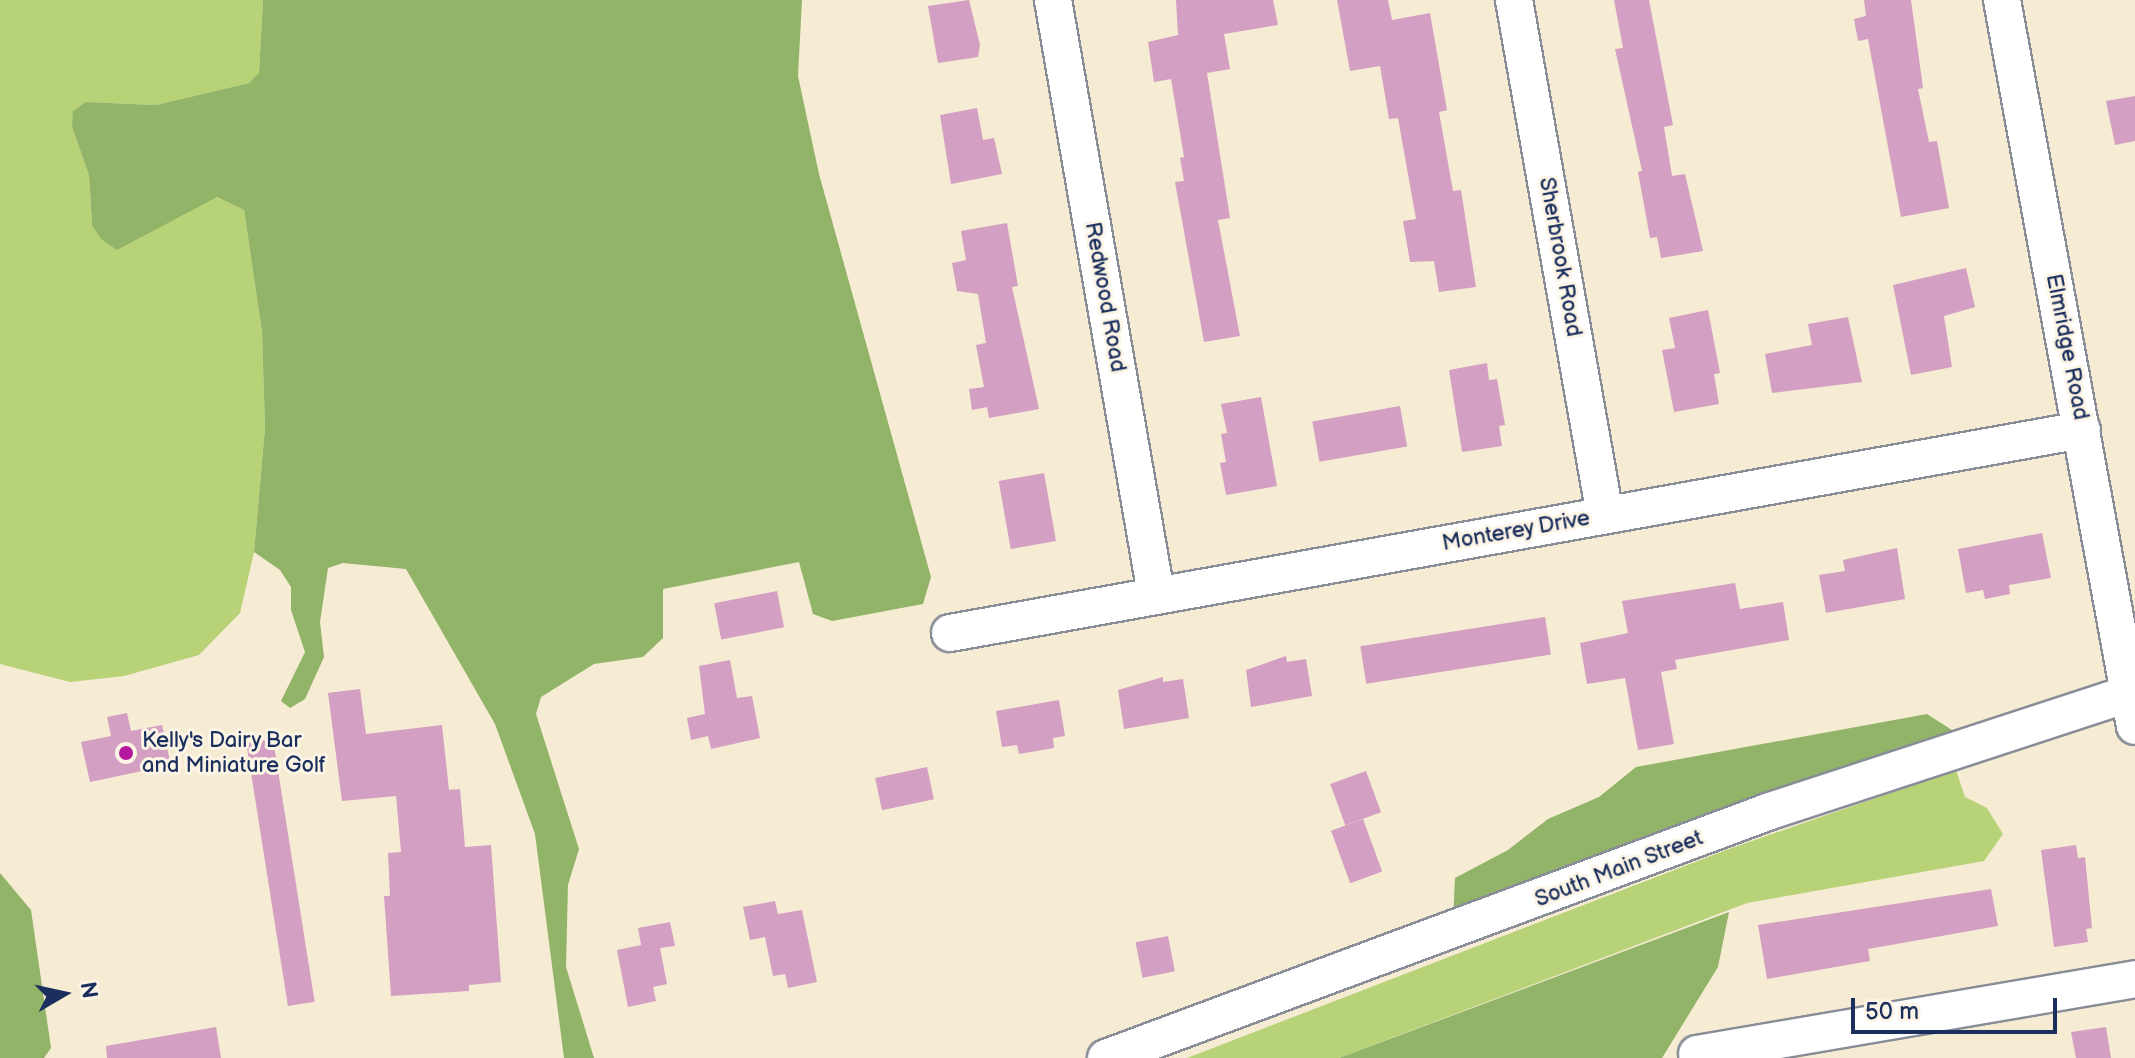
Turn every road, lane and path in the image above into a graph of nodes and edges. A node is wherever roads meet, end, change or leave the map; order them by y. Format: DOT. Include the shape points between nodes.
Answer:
graph roads {
  1 [pos="1053,0"];
  2 [pos="1514,0"];
  3 [pos="2002,0"];
  4 [pos="2082,430"];
  5 [pos="1605,515"];
  6 [pos="1156,594"];
  7 [pos="950,633"];
  8 [pos="2133,704"];
  9 [pos="2135,979"];
  10 [pos="1697,1054"];
  11 [pos="1106,1058"];
  1 -- 6 [label="street, Redwood Road"];
  2 -- 5 [label="street, Sherbrook Road"];
  3 -- 4 [label="street, Elmridge Road"];
  4 -- 5 [label="street, Monterey Drive"];
  4 -- 8 [label="street, Elmridge Road"];
  5 -- 6 [label="street, Monterey Drive"];
  6 -- 7 [label="street, Monterey Drive"];
  8 -- 11 [label="street, South Main Street" via="1783,806"];
  9 -- 10 [label="street"];
}
